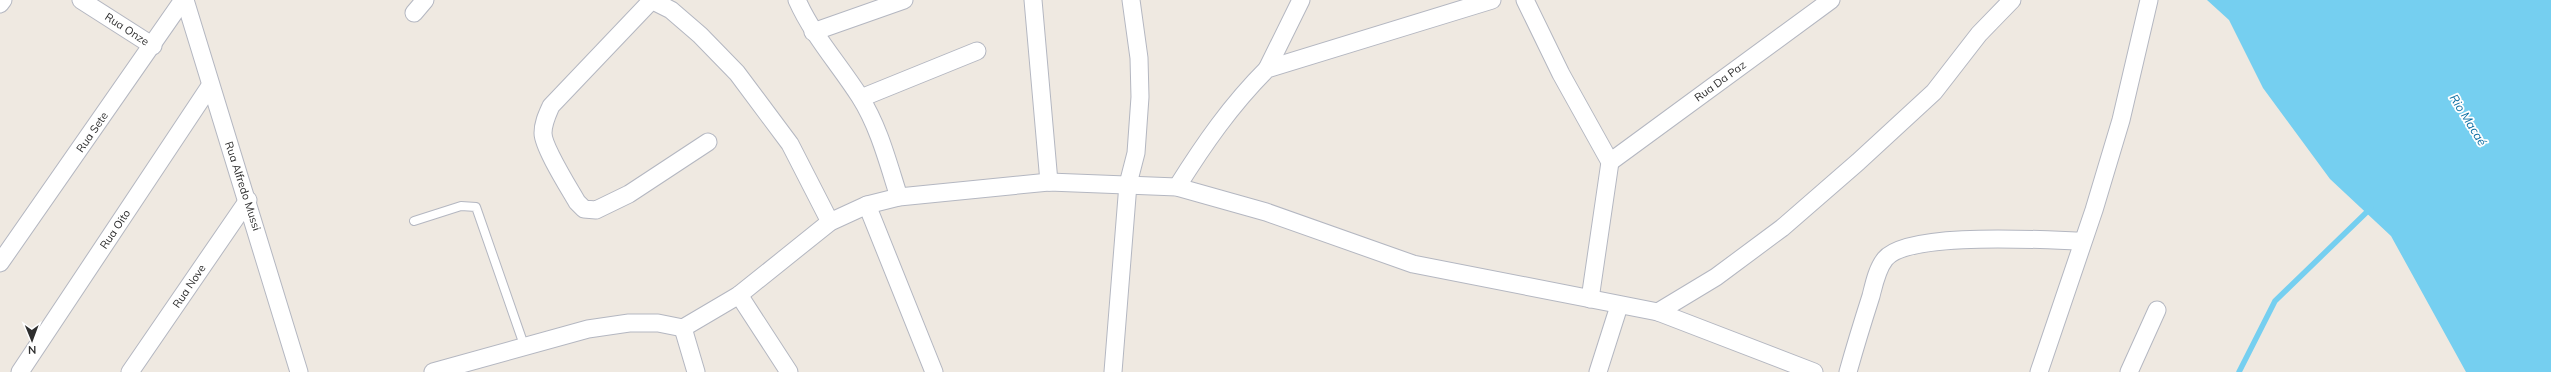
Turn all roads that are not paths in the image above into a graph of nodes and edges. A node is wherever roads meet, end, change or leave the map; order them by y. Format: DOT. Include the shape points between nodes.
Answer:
graph roads {
  1 [pos="3,0"];
  2 [pos="81,0"];
  3 [pos="184,0"];
  4 [pos="651,0"];
  5 [pos="797,0"];
  6 [pos="904,0"];
  7 [pos="1033,0"];
  8 [pos="1131,0"];
  9 [pos="1300,0"];
  10 [pos="1492,0"];
  11 [pos="1525,0"];
  12 [pos="1831,0"];
  13 [pos="2012,0"];
  14 [pos="2150,0"];
  15 [pos="0,4"];
  16 [pos="813,32"];
  17 [pos="153,46"];
  18 [pos="977,51"];
  19 [pos="1267,69"];
  20 [pos="210,86"];
  21 [pos="860,98"];
  22 [pos="708,142"];
  23 [pos="1610,162"];
  24 [pos="1049,182"];
  25 [pos="1128,184"];
  26 [pos="1177,187"];
  27 [pos="899,196"];
  28 [pos="248,200"];
  29 [pos="867,205"];
  30 [pos="414,221"];
  31 [pos="830,222"];
  32 [pos="2082,241"];
  33 [pos="0,263"];
  34 [pos="739,295"];
  35 [pos="1590,299"];
  36 [pos="1619,306"];
  37 [pos="2157,310"];
  38 [pos="1658,312"];
  39 [pos="683,328"];
  40 [pos="524,345"];
  41 [pos="20,372"];
  42 [pos="130,372"];
  43 [pos="299,372"];
  44 [pos="433,372"];
  45 [pos="696,372"];
  46 [pos="789,372"];
  47 [pos="934,372"];
  48 [pos="1113,372"];
  49 [pos="1598,372"];
  50 [pos="1814,372"];
  51 [pos="1848,372"];
  52 [pos="2039,372"];
  53 [pos="2128,372"];
  1 -- 15 [label="street"];
  2 -- 17 [label="street, Rua Onze"];
  3 -- 17 [label="street, Rua Sete"];
  3 -- 20 [label="street, Rua Alfredo Mussi"];
  4 -- 22 [label="street" via="551,106 545,118 543,134 548,148 577,202 584,209 596,210 629,194"];
  4 -- 31 [label="street" via="671,10 700,35 737,74 790,144"];
  5 -- 16 [label="street"];
  6 -- 16 [label="street"];
  7 -- 24 [label="street"];
  8 -- 25 [label="street" via="1139,58 1140,97 1136,153"];
  9 -- 19 [label="street"];
  10 -- 19 [label="street"];
  11 -- 23 [label="street" via="1561,74"];
  12 -- 23 [label="street, Rua Da Paz"];
  13 -- 38 [label="street" via="1979,34 1934,92 1858,162 1782,228 1716,277"];
  14 -- 32 [label="street" via="2121,120"];
  16 -- 21 [label="street"];
  17 -- 33 [label="street, Rua Sete"];
  18 -- 21 [label="street"];
  19 -- 26 [label="street" via="1240,96 1214,128"];
  20 -- 28 [label="street, Rua Alfredo Mussi"];
  20 -- 41 [label="street, Rua Oito"];
  21 -- 27 [label="street" via="879,137"];
  23 -- 35 [label="street"];
  24 -- 25 [label="street"];
  24 -- 27 [label="street"];
  25 -- 26 [label="street"];
  25 -- 48 [label="street"];
  26 -- 35 [label="street" via="1266,212 1413,264"];
  27 -- 29 [label="street"];
  28 -- 42 [label="street, Rua Nove"];
  28 -- 43 [label="street, Rua Alfredo Mussi"];
  29 -- 31 [label="street"];
  29 -- 47 [label="street"];
  30 -- 40 [label="lane" via="461,206 476,207"];
  31 -- 34 [label="street"];
  32 -- 51 [label="street" via="1972,240 1920,243 1892,251 1883,261 1876,280"];
  32 -- 52 [label="street"];
  34 -- 39 [label="street"];
  34 -- 46 [label="street"];
  35 -- 36 [label="street"];
  36 -- 38 [label="street"];
  36 -- 49 [label="street"];
  37 -- 53 [label="street"];
  38 -- 50 [label="street"];
  39 -- 40 [label="street" via="658,323 630,323 588,329"];
  39 -- 45 [label="street"];
  40 -- 44 [label="street"];
}
